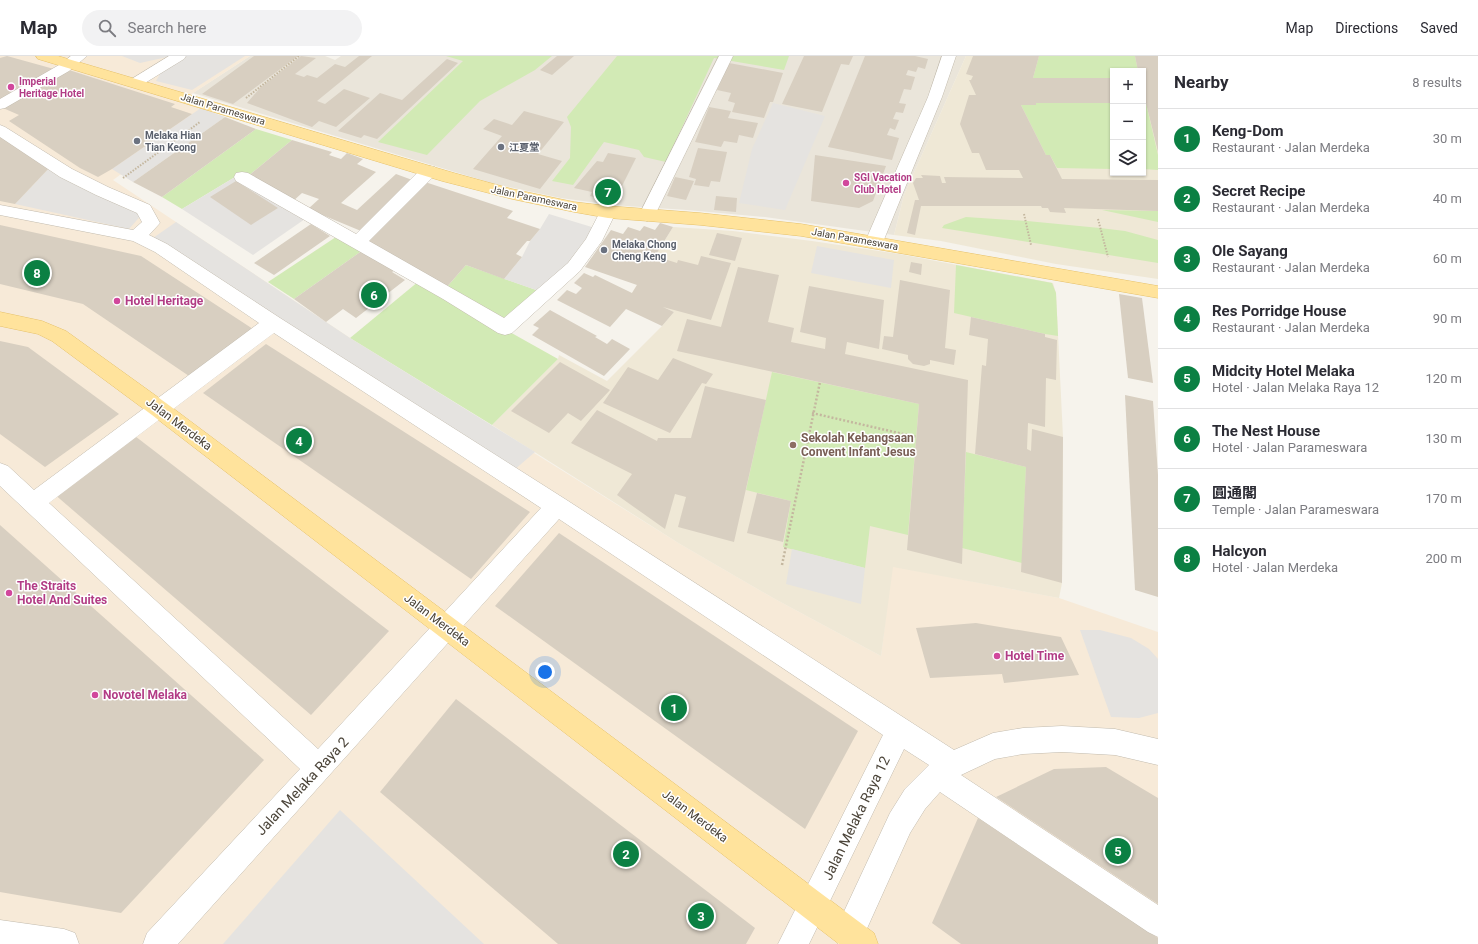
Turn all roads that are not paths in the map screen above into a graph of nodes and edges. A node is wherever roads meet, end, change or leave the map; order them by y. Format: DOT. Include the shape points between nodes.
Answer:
graph roads {
  1 [pos="43,56"];
  2 [pos="179,56"];
  3 [pos="726,56"];
  4 [pos="949,56"];
  5 [pos="75,60"];
  6 [pos="135,82"];
  7 [pos="0,105"];
  8 [pos="0,130"];
  9 [pos="429,171"];
  10 [pos="242,177"];
  11 [pos="2,212"];
  12 [pos="608,212"];
  13 [pos="647,215"];
  14 [pos="137,236"];
  15 [pos="358,242"];
  16 [pos="874,242"];
  17 [pos="1158,292"];
  18 [pos="0,318"];
  19 [pos="273,323"];
  20 [pos="159,408"];
  21 [pos="0,472"];
  22 [pos="34,502"];
  23 [pos="557,506"];
  24 [pos="447,628"];
  25 [pos="899,731"];
  26 [pos="1158,752"];
  27 [pos="319,768"];
  28 [pos="945,770"];
  29 [pos="813,906"];
  30 [pos="1158,922"];
  31 [pos="0,935"];
  32 [pos="856,939"];
  33 [pos="64,944"];
  34 [pos="158,944"];
  35 [pos="794,944"];
  1 -- 5 [label="main road, Jalan Parameswara"];
  2 -- 6 [label="street"];
  3 -- 13 [label="street"];
  4 -- 16 [label="street" via="935,97"];
  5 -- 6 [label="main road, Jalan Parameswara"];
  5 -- 7 [label="street"];
  6 -- 9 [label="main road, Jalan Parameswara"];
  8 -- 14 [label="street" via="66,173 144,208 151,224"];
  9 -- 12 [label="main road, Jalan Parameswara" via="512,194"];
  9 -- 15 [label="street"];
  10 -- 15 [label="street"];
  11 -- 14 [label="street"];
  12 -- 13 [label="main road, Jalan Parameswara"];
  12 -- 15 [label="street" via="574,267 505,328"];
  13 -- 16 [label="main road, Jalan Parameswara" via="753,224"];
  14 -- 19 [label="street" via="161,248"];
  16 -- 17 [label="main road, Jalan Parameswara"];
  18 -- 20 [label="main road, Jalan Merdeka" via="42,328 59,336"];
  19 -- 20 [label="street"];
  19 -- 23 [label="street"];
  20 -- 22 [label="street"];
  20 -- 24 [label="main road, Jalan Merdeka"];
  21 -- 22 [label="street"];
  22 -- 27 [label="street"];
  23 -- 24 [label="street, Jalan Melaka Raya 2"];
  23 -- 25 [label="street"];
  24 -- 27 [label="street, Jalan Melaka Raya 2"];
  24 -- 29 [label="main road, Jalan Merdeka"];
  25 -- 28 [label="street"];
  25 -- 29 [label="street, Jalan Melaka Raya 12"];
  26 -- 28 [label="street" via="1115,742 1062,738 1023,741 993,746"];
  27 -- 34 [label="street, Jalan Melaka Raya 2"];
  28 -- 30 [label="street"];
  28 -- 32 [label="street" via="915,799 900,823"];
  29 -- 32 [label="main road, Jalan Merdeka"];
  29 -- 35 [label="street, Jalan Melaka Raya 12"];
  31 -- 33 [label="street"];
}
